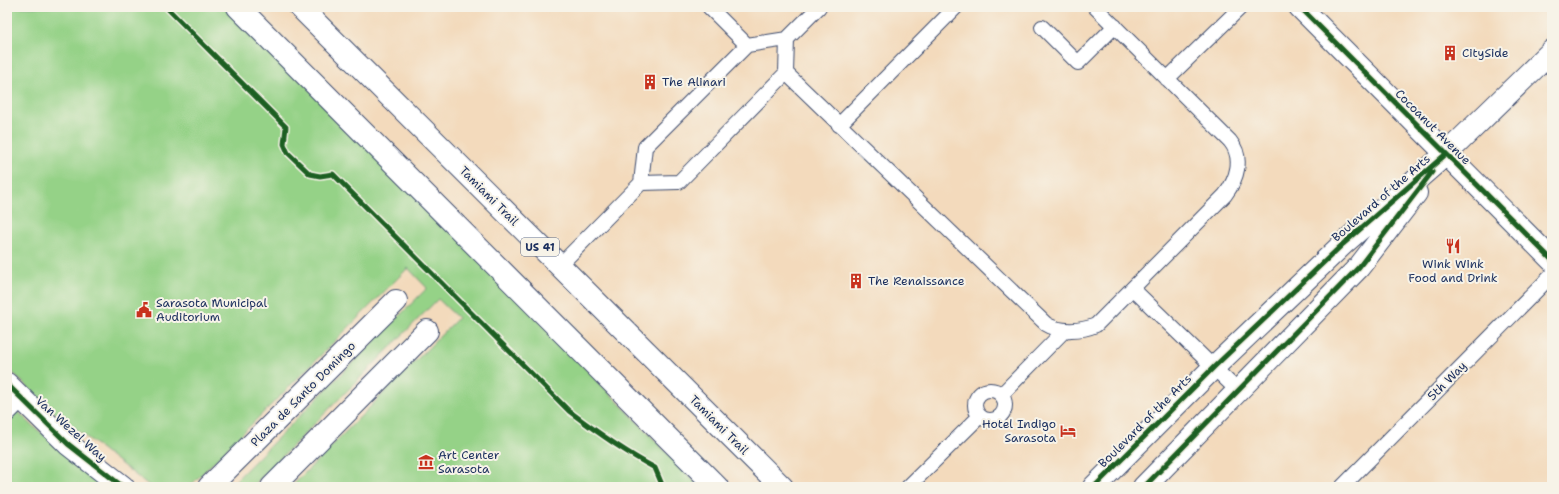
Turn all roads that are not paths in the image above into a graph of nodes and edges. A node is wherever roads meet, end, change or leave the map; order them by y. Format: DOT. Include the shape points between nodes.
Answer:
graph roads {
  1 [pos="238,7"];
  2 [pos="300,7"];
  3 [pos="709,7"];
  4 [pos="819,7"];
  5 [pos="956,7"];
  6 [pos="1096,7"];
  7 [pos="1241,7"];
  8 [pos="1300,7"];
  9 [pos="1115,26"];
  10 [pos="1042,27"];
  11 [pos="787,39"];
  12 [pos="746,44"];
  13 [pos="1552,51"];
  14 [pos="786,73"];
  15 [pos="1167,79"];
  16 [pos="840,125"];
  17 [pos="1446,154"];
  18 [pos="641,183"];
  19 [pos="1552,260"];
  20 [pos="559,266"];
  21 [pos="1552,275"];
  22 [pos="1133,289"];
  23 [pos="396,302"];
  24 [pos="1065,330"];
  25 [pos="427,331"];
  26 [pos="1214,367"];
  27 [pos="7,384"];
  28 [pos="1238,391"];
  29 [pos="1001,395"];
  30 [pos="22,400"];
  31 [pos="7,414"];
  32 [pos="980,416"];
  33 [pos="123,487"];
  34 [pos="209,487"];
  35 [pos="272,487"];
  36 [pos="717,487"];
  37 [pos="782,487"];
  38 [pos="908,487"];
  39 [pos="1094,487"];
  40 [pos="1144,487"];
  41 [pos="1342,487"];
  1 -- 36 [label="street"];
  2 -- 20 [label="street, Tamiami Trail / US 41"];
  3 -- 12 [label="lane"];
  4 -- 11 [label="lane"];
  5 -- 16 [label="lane"];
  6 -- 9 [label="lane"];
  7 -- 15 [label="lane"];
  8 -- 17 [label="street, Cocoanut Avenue"];
  9 -- 10 [label="lane" via="1078,63"];
  9 -- 15 [label="lane"];
  11 -- 12 [label="lane"];
  11 -- 14 [label="lane"];
  12 -- 18 [label="lane" via="645,148"];
  13 -- 17 [label="street, Boulevard of the Arts"];
  14 -- 16 [label="lane"];
  14 -- 18 [label="lane" via="679,182"];
  15 -- 22 [label="lane" via="1234,145 1238,171 1225,195"];
  16 -- 24 [label="lane" via="1046,324"];
  17 -- 19 [label="street, Cocoanut Avenue"];
  17 -- 26 [label="street, Boulevard of the Arts" via="1343,244"];
  17 -- 28 [label="street, Boulevard of the Arts" via="1359,267"];
  18 -- 20 [label="lane"];
  20 -- 37 [label="street, Tamiami Trail / US 41"];
  21 -- 41 [label="lane, 5th Way"];
  22 -- 24 [label="lane" via="1096,325"];
  22 -- 26 [label="lane"];
  23 -- 34 [label="street, Plaza de Santo Domingo"];
  24 -- 29 [label="lane"];
  25 -- 35 [label="street"];
  26 -- 28 [label="lane"];
  26 -- 39 [label="street, Boulevard of the Arts"];
  27 -- 30 [label="street, Van Wezel Way"];
  28 -- 40 [label="street, Boulevard of the Arts"];
  29 -- 32 [label="lane" via="1005,409 999,418 989,420"];
  29 -- 32 [label="lane" via="993,390 979,394 975,408"];
  30 -- 31 [label="lane"];
  30 -- 33 [label="street, Van Wezel Way" via="68,444"];
  32 -- 38 [label="lane"];
}
